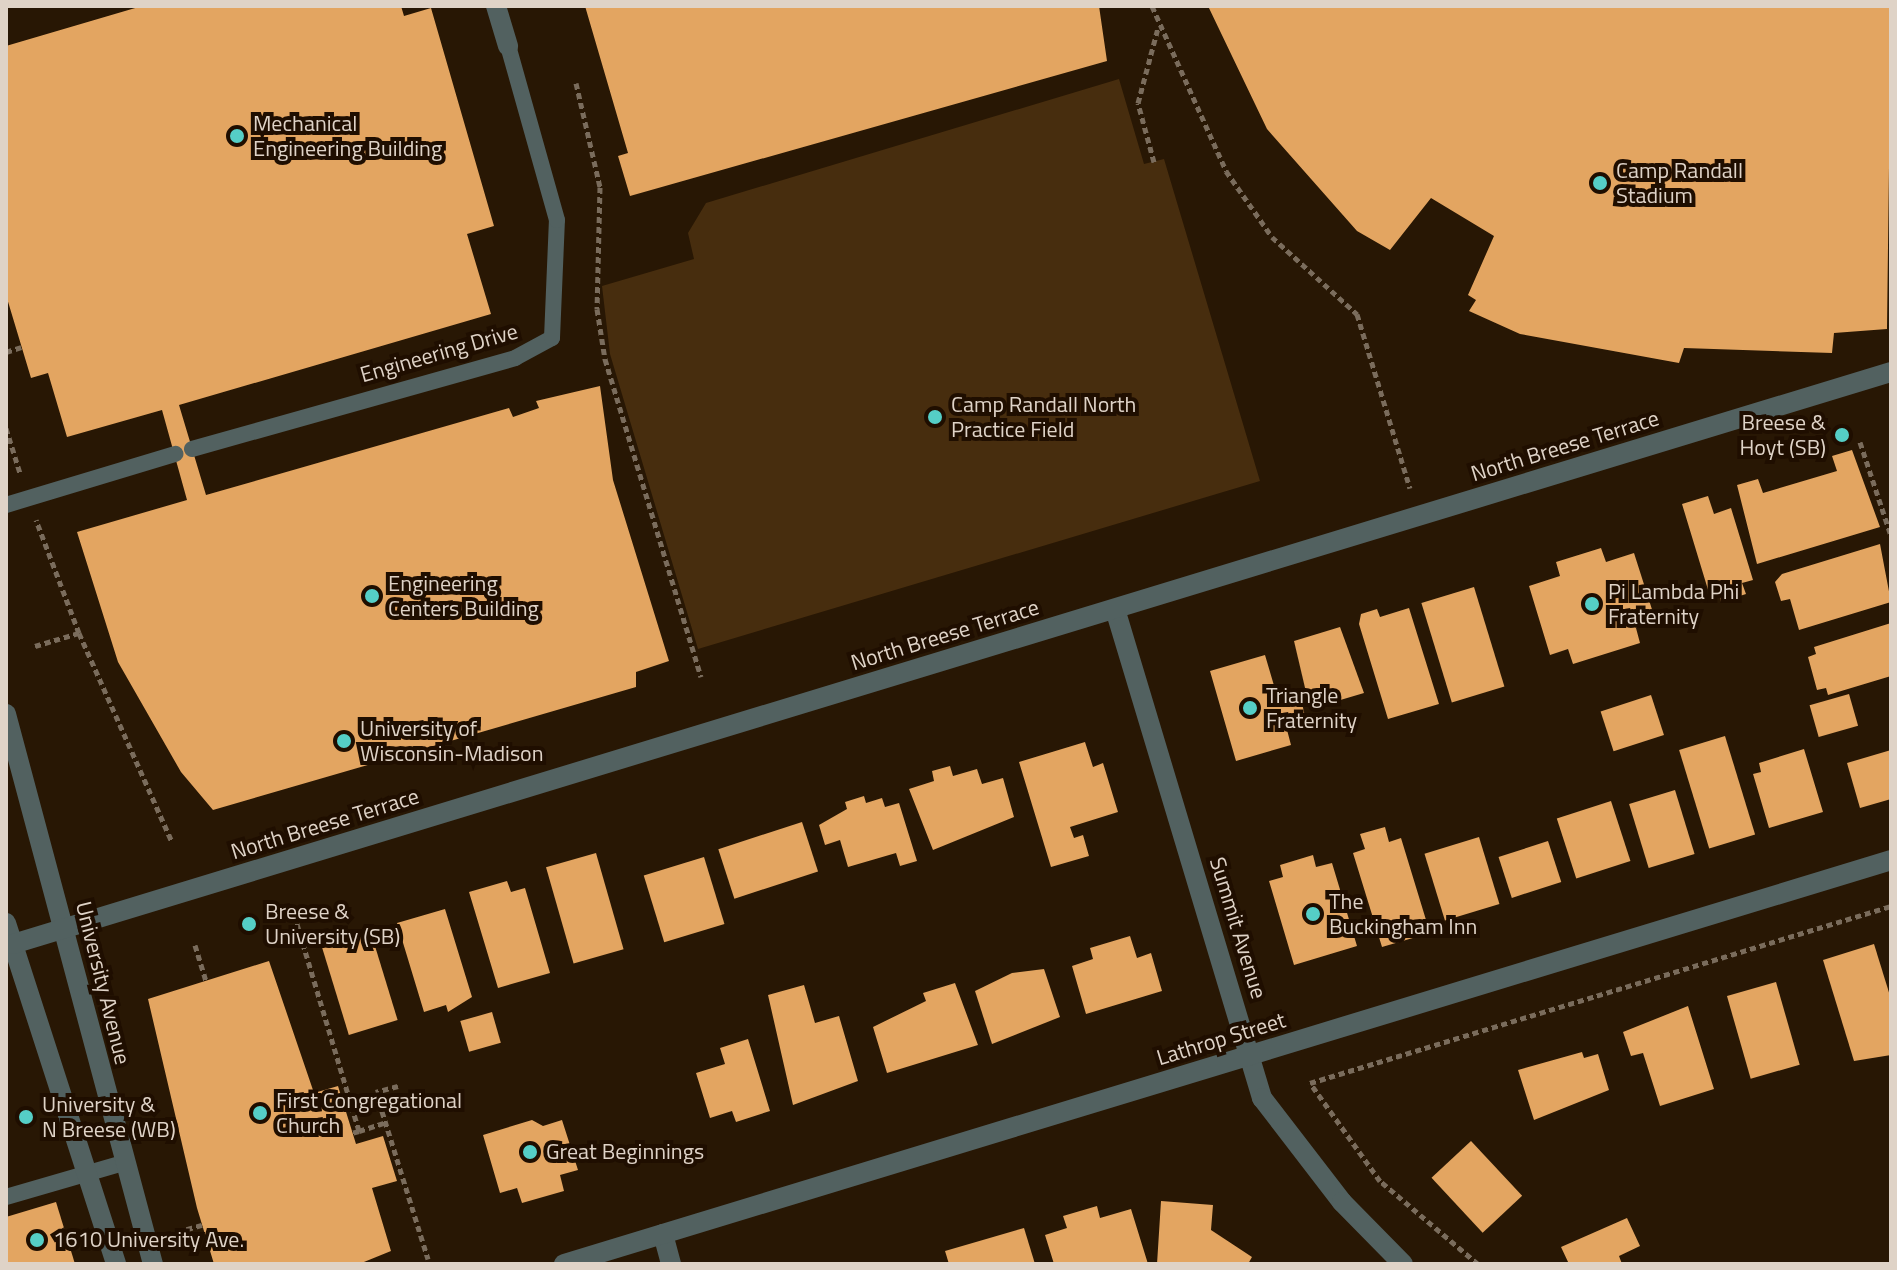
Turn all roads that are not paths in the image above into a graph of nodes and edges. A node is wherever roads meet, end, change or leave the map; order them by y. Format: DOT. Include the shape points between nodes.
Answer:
graph roads {
  1 [pos="496,6"];
  2 [pos="508,46"];
  3 [pos="1891,374"];
  4 [pos="192,449"];
  5 [pos="175,454"];
  6 [pos="6,505"];
  7 [pos="1115,609"];
  8 [pos="6,714"];
  9 [pos="1891,860"];
  10 [pos="6,923"];
  11 [pos="65,929"];
  12 [pos="13,944"];
  13 [pos="1252,1055"];
  14 [pos="123,1163"];
  15 [pos="88,1173"];
  16 [pos="6,1197"];
  17 [pos="663,1234"];
  18 [pos="116,1264"];
  19 [pos="153,1264"];
  20 [pos="564,1264"];
  21 [pos="671,1264"];
  22 [pos="1403,1264"];
  1 -- 2 [label="street, Engineering Drive"];
  2 -- 4 [label="lane, Engineering Drive" via="557,220 552,338 515,358"];
  3 -- 7 [label="street, North Breese Terrace"];
  5 -- 6 [label="lane"];
  7 -- 11 [label="street, North Breese Terrace"];
  7 -- 13 [label="street, Summit Avenue"];
  8 -- 11 [label="street, University Avenue"];
  9 -- 13 [label="street, Lathrop Street"];
  10 -- 12 [label="street"];
  11 -- 12 [label="street, North Breese Terrace"];
  11 -- 14 [label="street, University Avenue"];
  12 -- 15 [label="street"];
  13 -- 17 [label="street, Lathrop Street"];
  13 -- 22 [label="street, Summit Avenue" via="1274,1121"];
  14 -- 15 [label="lane"];
  14 -- 19 [label="street, University Avenue"];
  15 -- 16 [label="lane"];
  15 -- 18 [label="street"];
  17 -- 20 [label="street, Lathrop Street"];
  17 -- 21 [label="street"];
}
